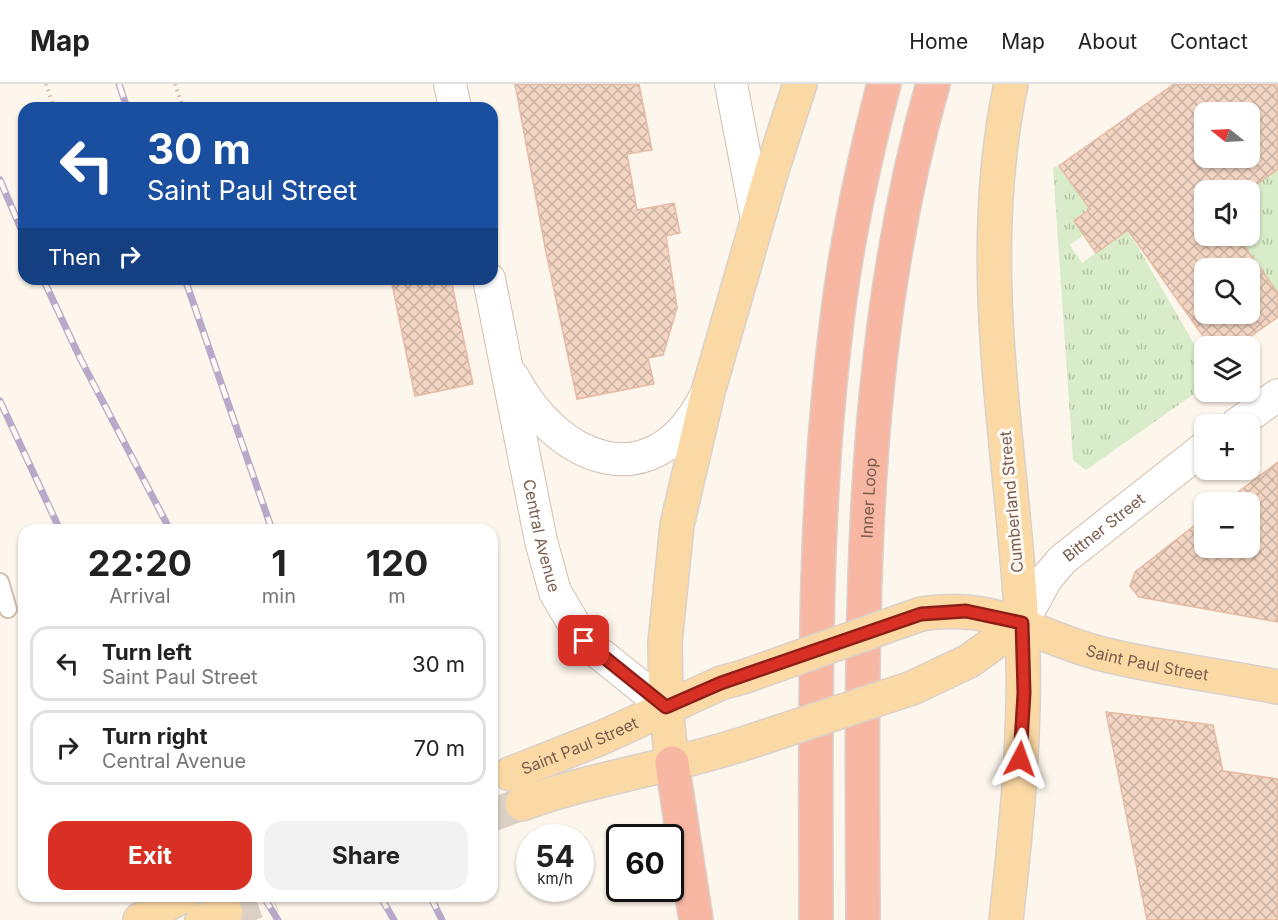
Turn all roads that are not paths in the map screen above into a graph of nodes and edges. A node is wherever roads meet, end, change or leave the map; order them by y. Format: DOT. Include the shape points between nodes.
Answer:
graph roads {
  1 [pos="450,84"];
  2 [pos="731,84"];
  3 [pos="800,84"];
  4 [pos="884,84"];
  5 [pos="933,84"];
  6 [pos="1011,84"];
  7 [pos="454,102"];
  8 [pos="757,220"];
  9 [pos="490,285"];
  10 [pos="505,357"];
  11 [pos="708,392"];
  12 [pos="1278,395"];
  13 [pos="1251,414"];
  14 [pos="1194,456"];
  15 [pos="0,582"];
  16 [pos="8,609"];
  17 [pos="1022,623"];
  18 [pos="1278,687"];
  19 [pos="666,707"];
  20 [pos="672,763"];
  21 [pos="510,774"];
  22 [pos="522,804"];
  23 [pos="172,902"];
  24 [pos="140,920"];
  25 [pos="696,920"];
  26 [pos="816,920"];
  27 [pos="863,920"];
  28 [pos="1006,920"];
  1 -- 7 [label="street"];
  2 -- 8 [label="street"];
  3 -- 8 [label="main road"];
  4 -- 26 [label="highway" via="851,229 828,410 816,657"];
  5 -- 27 [label="highway, Inner Loop" via="901,211 875,405 862,642"];
  6 -- 17 [label="main road, Cumberland Street" via="997,168 993,291"];
  8 -- 11 [label="main road"];
  9 -- 10 [label="street, Central Avenue"];
  10 -- 11 [label="street, Central Avenue" via="526,399 557,433 578,448 615,459 642,457 668,445 690,423"];
  10 -- 19 [label="street, Central Avenue" via="540,541 555,592 584,641"];
  11 -- 19 [label="main road" via="683,489 671,565 665,642"];
  12 -- 13 [label="street"];
  14 -- 17 [label="street, Bittner Street" via="1062,560 1046,579"];
  15 -- 16 [label="lane"];
  17 -- 18 [label="main road, Saint Paul Street" via="1051,638 1109,655"];
  17 -- 19 [label="main road, Saint Paul Street, bridge" via="966,611 921,614 721,683"];
  17 -- 20 [label="main road, Saint Paul Street, bridge" via="969,661 912,688"];
  17 -- 28 [label="main road, Cumberland Street" via="1022,740"];
  19 -- 20 [label="main road"];
  19 -- 21 [label="main road, Saint Paul Street"];
  20 -- 22 [label="main road, Saint Paul Street"];
  20 -- 25 [label="highway"];
  23 -- 24 [label="main road"];
}
